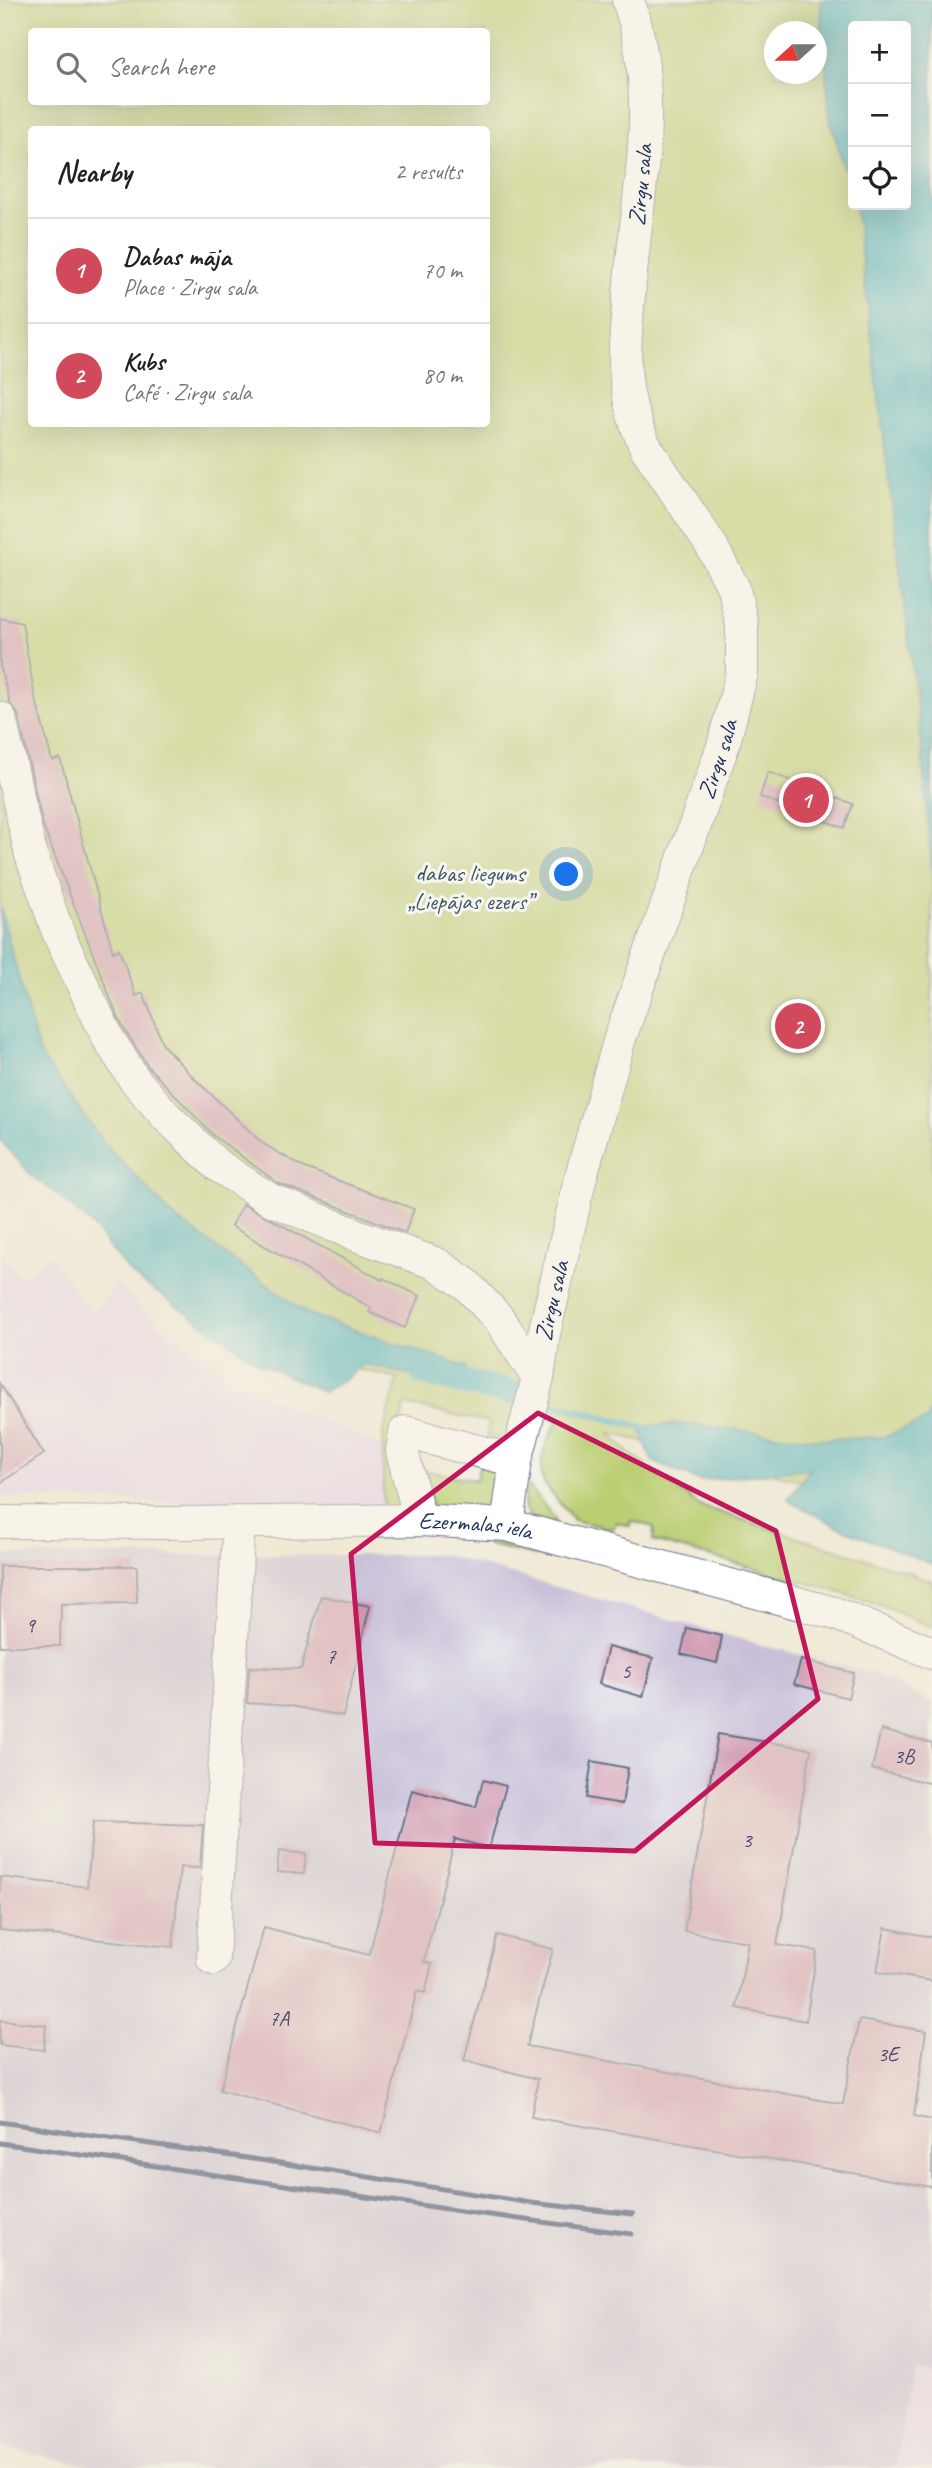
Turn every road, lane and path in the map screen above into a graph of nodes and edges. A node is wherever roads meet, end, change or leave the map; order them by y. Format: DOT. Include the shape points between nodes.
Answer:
graph roads {
  1 [pos="628,0"];
  2 [pos="0,718"];
  3 [pos="537,1378"];
  4 [pos="516,1461"];
  5 [pos="420,1520"];
  6 [pos="0,1522"];
  7 [pos="239,1522"];
  8 [pos="507,1525"];
  9 [pos="932,1653"];
  10 [pos="214,1959"];
  1 -- 3 [label="street, Zirgu sala" via="642,49 645,118 624,354 627,394 645,446 711,545 734,589 742,626 742,673 723,746 620,1038 580,1180"];
  2 -- 3 [label="street" via="31,855 59,935 108,1038 134,1079 217,1165 269,1199 437,1264 466,1284 499,1319"];
  3 -- 4 [label="street, Zirgu sala"];
  4 -- 5 [label="street" via="405,1432 402,1451"];
  4 -- 8 [label="street, Zirgu sala"];
  5 -- 7 [label="street, Ezermalas iela"];
  5 -- 8 [label="street, Ezermalas iela"];
  6 -- 7 [label="street, Ezermalas iela"];
  7 -- 10 [label="street"];
  8 -- 9 [label="street, Ezermalas iela" via="834,1613"];
}
